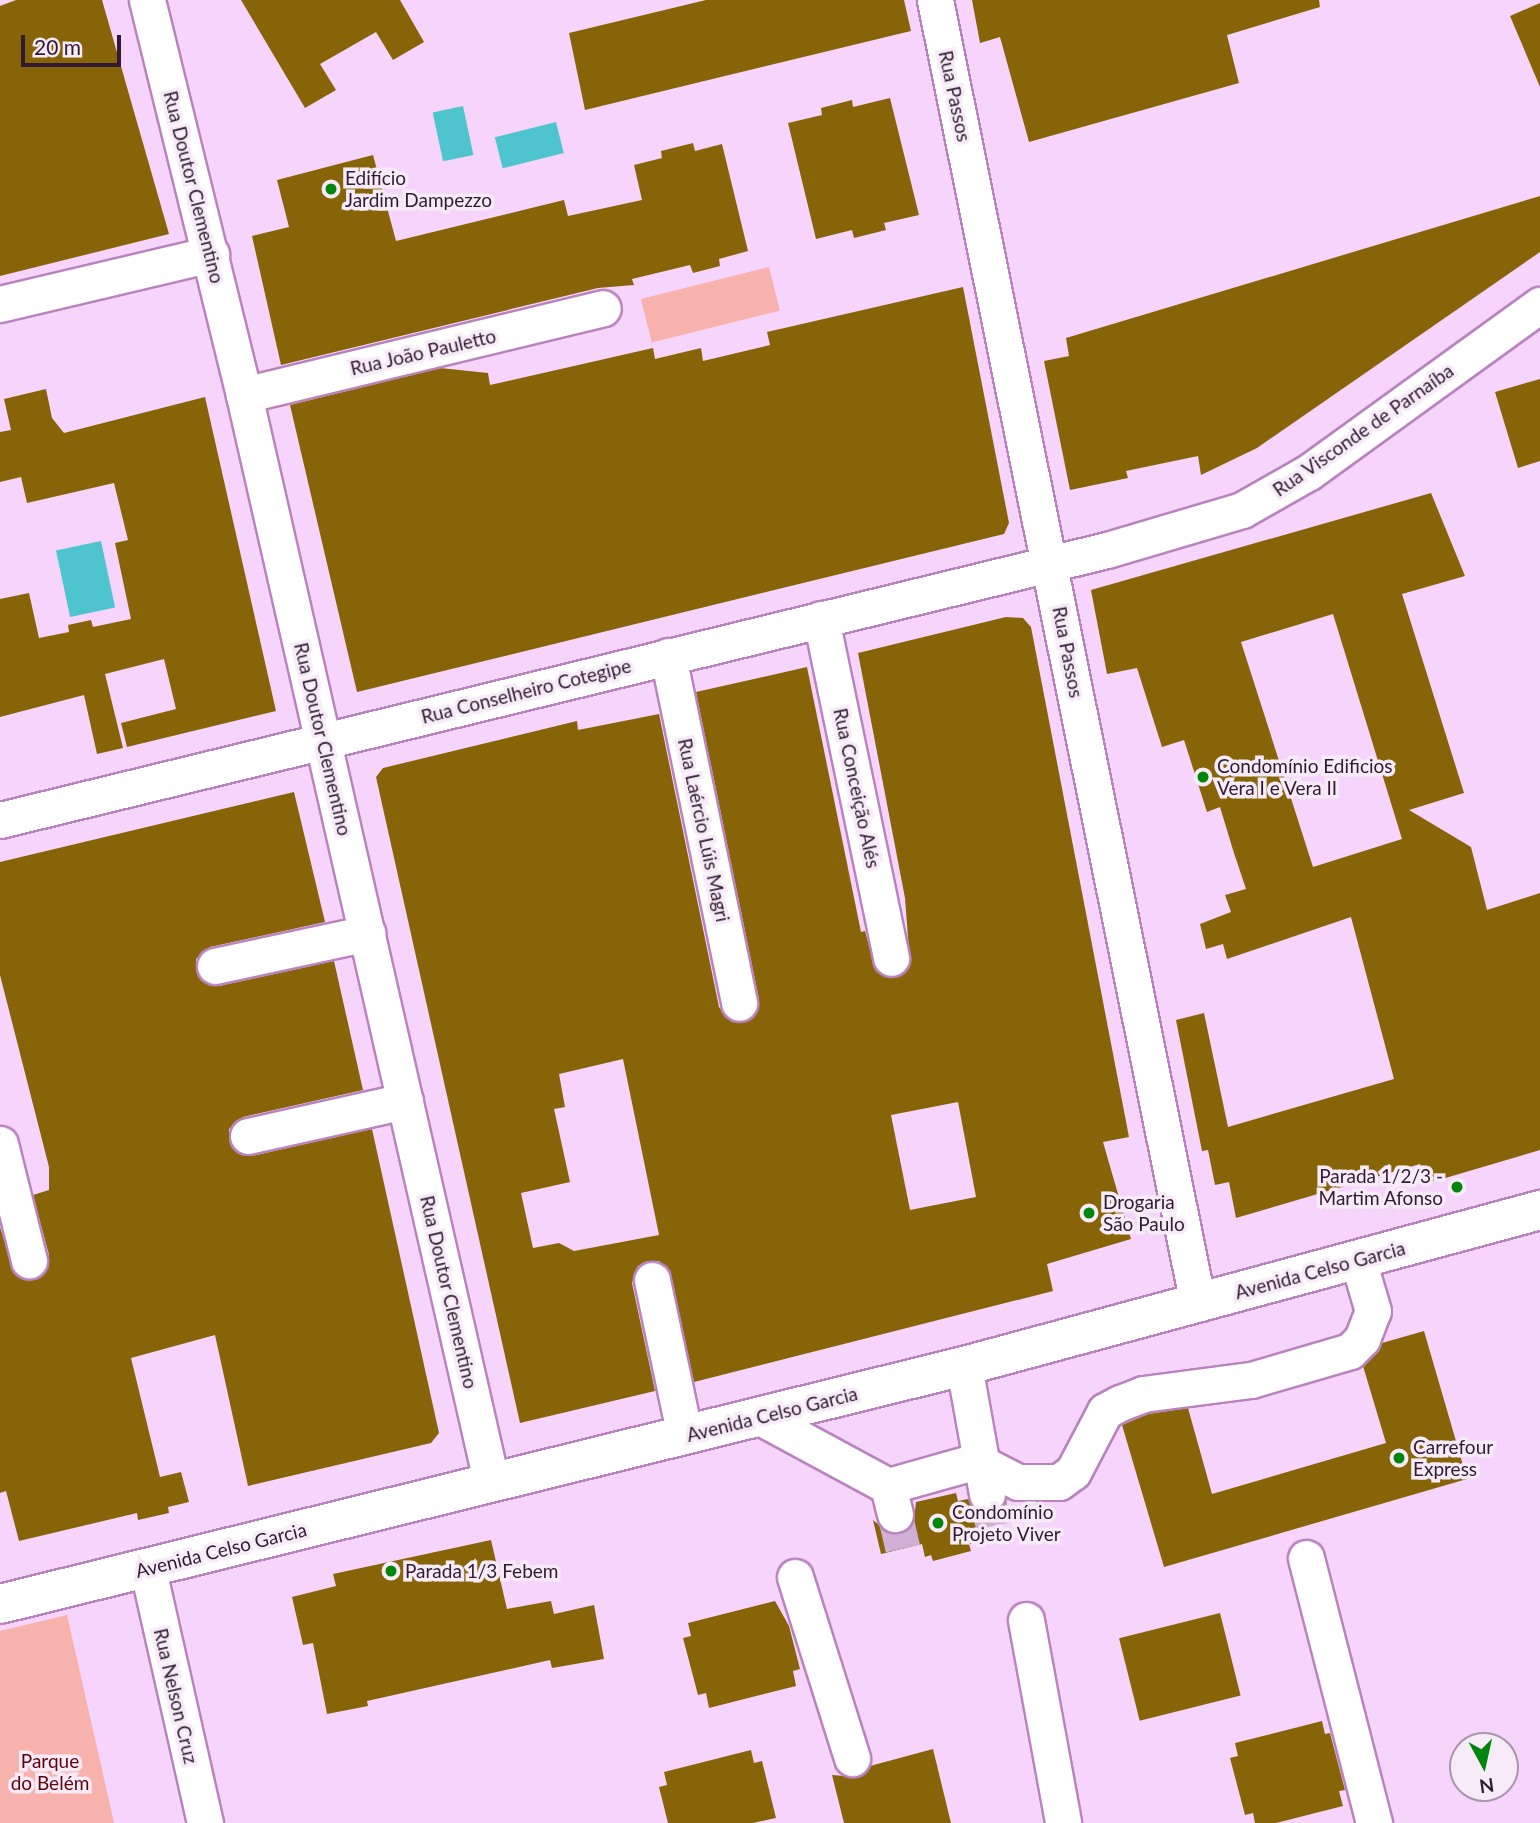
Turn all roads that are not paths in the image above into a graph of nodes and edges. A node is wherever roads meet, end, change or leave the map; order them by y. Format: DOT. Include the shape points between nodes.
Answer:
graph roads {
  1 [pos="148,0"];
  2 [pos="935,0"];
  3 [pos="211,254"];
  4 [pos="0,304"];
  5 [pos="1540,305"];
  6 [pos="603,308"];
  7 [pos="244,395"];
  8 [pos="1051,563"];
  9 [pos="821,618"];
  10 [pos="668,656"];
  11 [pos="324,741"];
  12 [pos="0,820"];
  13 [pos="367,933"];
  14 [pos="891,958"];
  15 [pos="215,966"];
  16 [pos="739,1003"];
  17 [pos="405,1101"];
  18 [pos="248,1136"];
  19 [pos="0,1144"];
  20 [pos="1540,1210"];
  21 [pos="29,1260"];
  22 [pos="1357,1260"];
  23 [pos="652,1280"];
  24 [pos="1198,1304"];
  25 [pos="964,1366"];
  26 [pos="762,1418"];
  27 [pos="685,1436"];
  28 [pos="977,1461"];
  29 [pos="491,1480"];
  30 [pos="986,1494"];
  31 [pos="1306,1558"];
  32 [pos="148,1570"];
  33 [pos="795,1577"];
  34 [pos="0,1604"];
  35 [pos="1026,1620"];
  36 [pos="852,1758"];
  37 [pos="1063,1822"];
  38 [pos="205,1823"];
  39 [pos="1374,1823"];
  1 -- 3 [label="street, Rua Doutor Clementino"];
  2 -- 8 [label="street, Rua Passos"];
  3 -- 4 [label="street"];
  3 -- 7 [label="street, Rua Doutor Clementino"];
  5 -- 8 [label="street, Rua Visconde de Parnaíba" via="1309,472 1242,510"];
  6 -- 7 [label="street, Rua João Pauletto"];
  7 -- 11 [label="street, Rua Doutor Clementino"];
  8 -- 9 [label="street, Rua Conselheiro Cotegipe"];
  8 -- 24 [label="street, Rua Passos"];
  9 -- 10 [label="street, Rua Conselheiro Cotegipe"];
  9 -- 14 [label="street, Rua Conceição Alés"];
  10 -- 11 [label="street, Rua Conselheiro Cotegipe"];
  10 -- 16 [label="street, Rua Laércio Lúis Magri"];
  11 -- 12 [label="street, Rua Conselheiro Cotegipe"];
  11 -- 13 [label="street, Rua Doutor Clementino"];
  13 -- 15 [label="street"];
  13 -- 17 [label="street, Rua Doutor Clementino"];
  17 -- 18 [label="street"];
  17 -- 29 [label="street, Rua Doutor Clementino"];
  19 -- 21 [label="street"];
  20 -- 22 [label="main road, Avenida Celso Garcia"];
  22 -- 24 [label="main road, Avenida Celso Garcia"];
  22 -- 28 [label="street" via="1373,1311 1362,1339 1350,1351 1251,1380 1143,1394 1120,1403 1101,1417 1078,1464 1059,1482 1018,1482"];
  23 -- 27 [label="street"];
  24 -- 25 [label="main road, Avenida Celso Garcia"];
  25 -- 26 [label="main road, Avenida Celso Garcia"];
  25 -- 28 [label="street"];
  26 -- 27 [label="main road, Avenida Celso Garcia"];
  26 -- 28 [label="street" via="892,1500"];
  27 -- 29 [label="main road, Avenida Celso Garcia"];
  28 -- 30 [label="street"];
  29 -- 32 [label="main road, Avenida Celso Garcia"];
  31 -- 39 [label="street"];
  32 -- 34 [label="main road, Avenida Celso Garcia"];
  32 -- 38 [label="street, Rua Nelson Cruz"];
  33 -- 36 [label="street"];
  35 -- 37 [label="street"];
}
